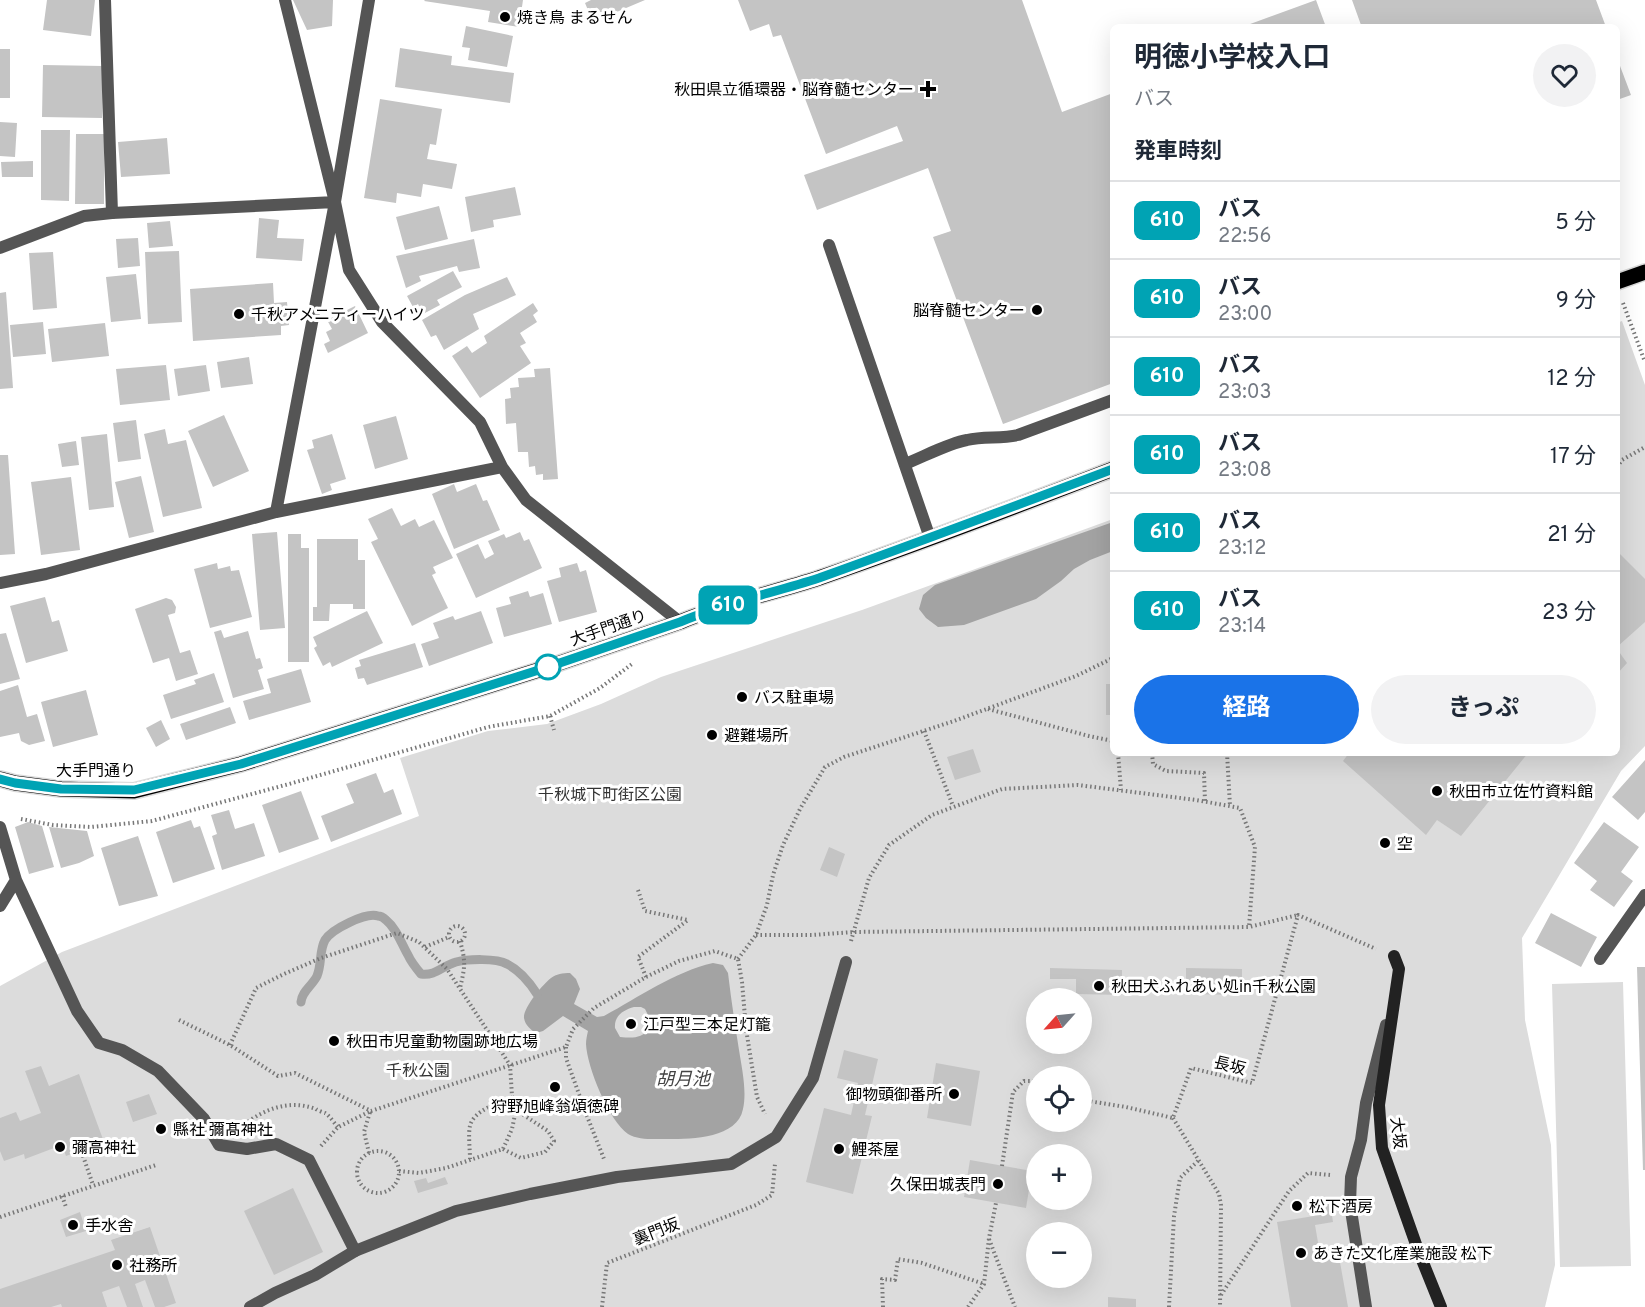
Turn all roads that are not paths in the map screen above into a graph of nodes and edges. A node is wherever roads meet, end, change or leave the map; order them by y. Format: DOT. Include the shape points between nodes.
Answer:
graph roads {
  1 [pos="105,0"];
  2 [pos="285,0"];
  3 [pos="369,0"];
  4 [pos="335,202"];
  5 [pos="112,213"];
  6 [pos="829,245"];
  7 [pos="0,248"];
  8 [pos="1645,272"];
  9 [pos="1620,281"];
  10 [pos="1110,401"];
  11 [pos="905,464"];
  12 [pos="502,467"];
  13 [pos="1110,470"];
  14 [pos="276,512"];
  15 [pos="930,538"];
  16 [pos="0,583"];
  17 [pos="680,622"];
  18 [pos="0,779"];
  19 [pos="0,827"];
  20 [pos="16,880"];
  21 [pos="1645,895"];
  22 [pos="0,906"];
  23 [pos="1394,956"];
  24 [pos="1600,959"];
  25 [pos="846,962"];
  26 [pos="1395,989"];
  27 [pos="355,1251"];
  28 [pos="249,1307"];
  29 [pos="1366,1307"];
  30 [pos="1441,1307"];
  1 -- 5 [label="street"];
  2 -- 4 [label="street"];
  3 -- 4 [label="street"];
  4 -- 5 [label="street"];
  4 -- 12 [label="street" via="349,270 382,322 480,422"];
  4 -- 14 [label="street"];
  5 -- 7 [label="street" via="84,216"];
  6 -- 11 [label="street"];
  8 -- 9 [label="main road"];
  10 -- 11 [label="street" via="1018,435 964,440"];
  11 -- 15 [label="street"];
  12 -- 14 [label="street"];
  12 -- 17 [label="street" via="526,500"];
  13 -- 15 [label="main road, 大手門通り"];
  14 -- 16 [label="street"];
  15 -- 17 [label="main road, 大手門通り"];
  17 -- 18 [label="main road, 大手門通り" via="241,764 134,790 61,789"];
  19 -- 20 [label="street"];
  20 -- 22 [label="street"];
  20 -- 27 [label="street" via="76,1011 99,1043 122,1050 158,1071 204,1119 219,1145 247,1149 276,1144 309,1160"];
  21 -- 24 [label="street"];
  23 -- 26 [label="street, 大坂" via="1399,969"];
  25 -- 27 [label="street" via="813,1078 776,1137 731,1164 617,1178 456,1211"];
  26 -- 29 [label="street" via="1351,1177 1350,1204"];
  26 -- 30 [label="street, 大坂" via="1379,1105 1382,1148"];
  27 -- 28 [label="street"];
}
